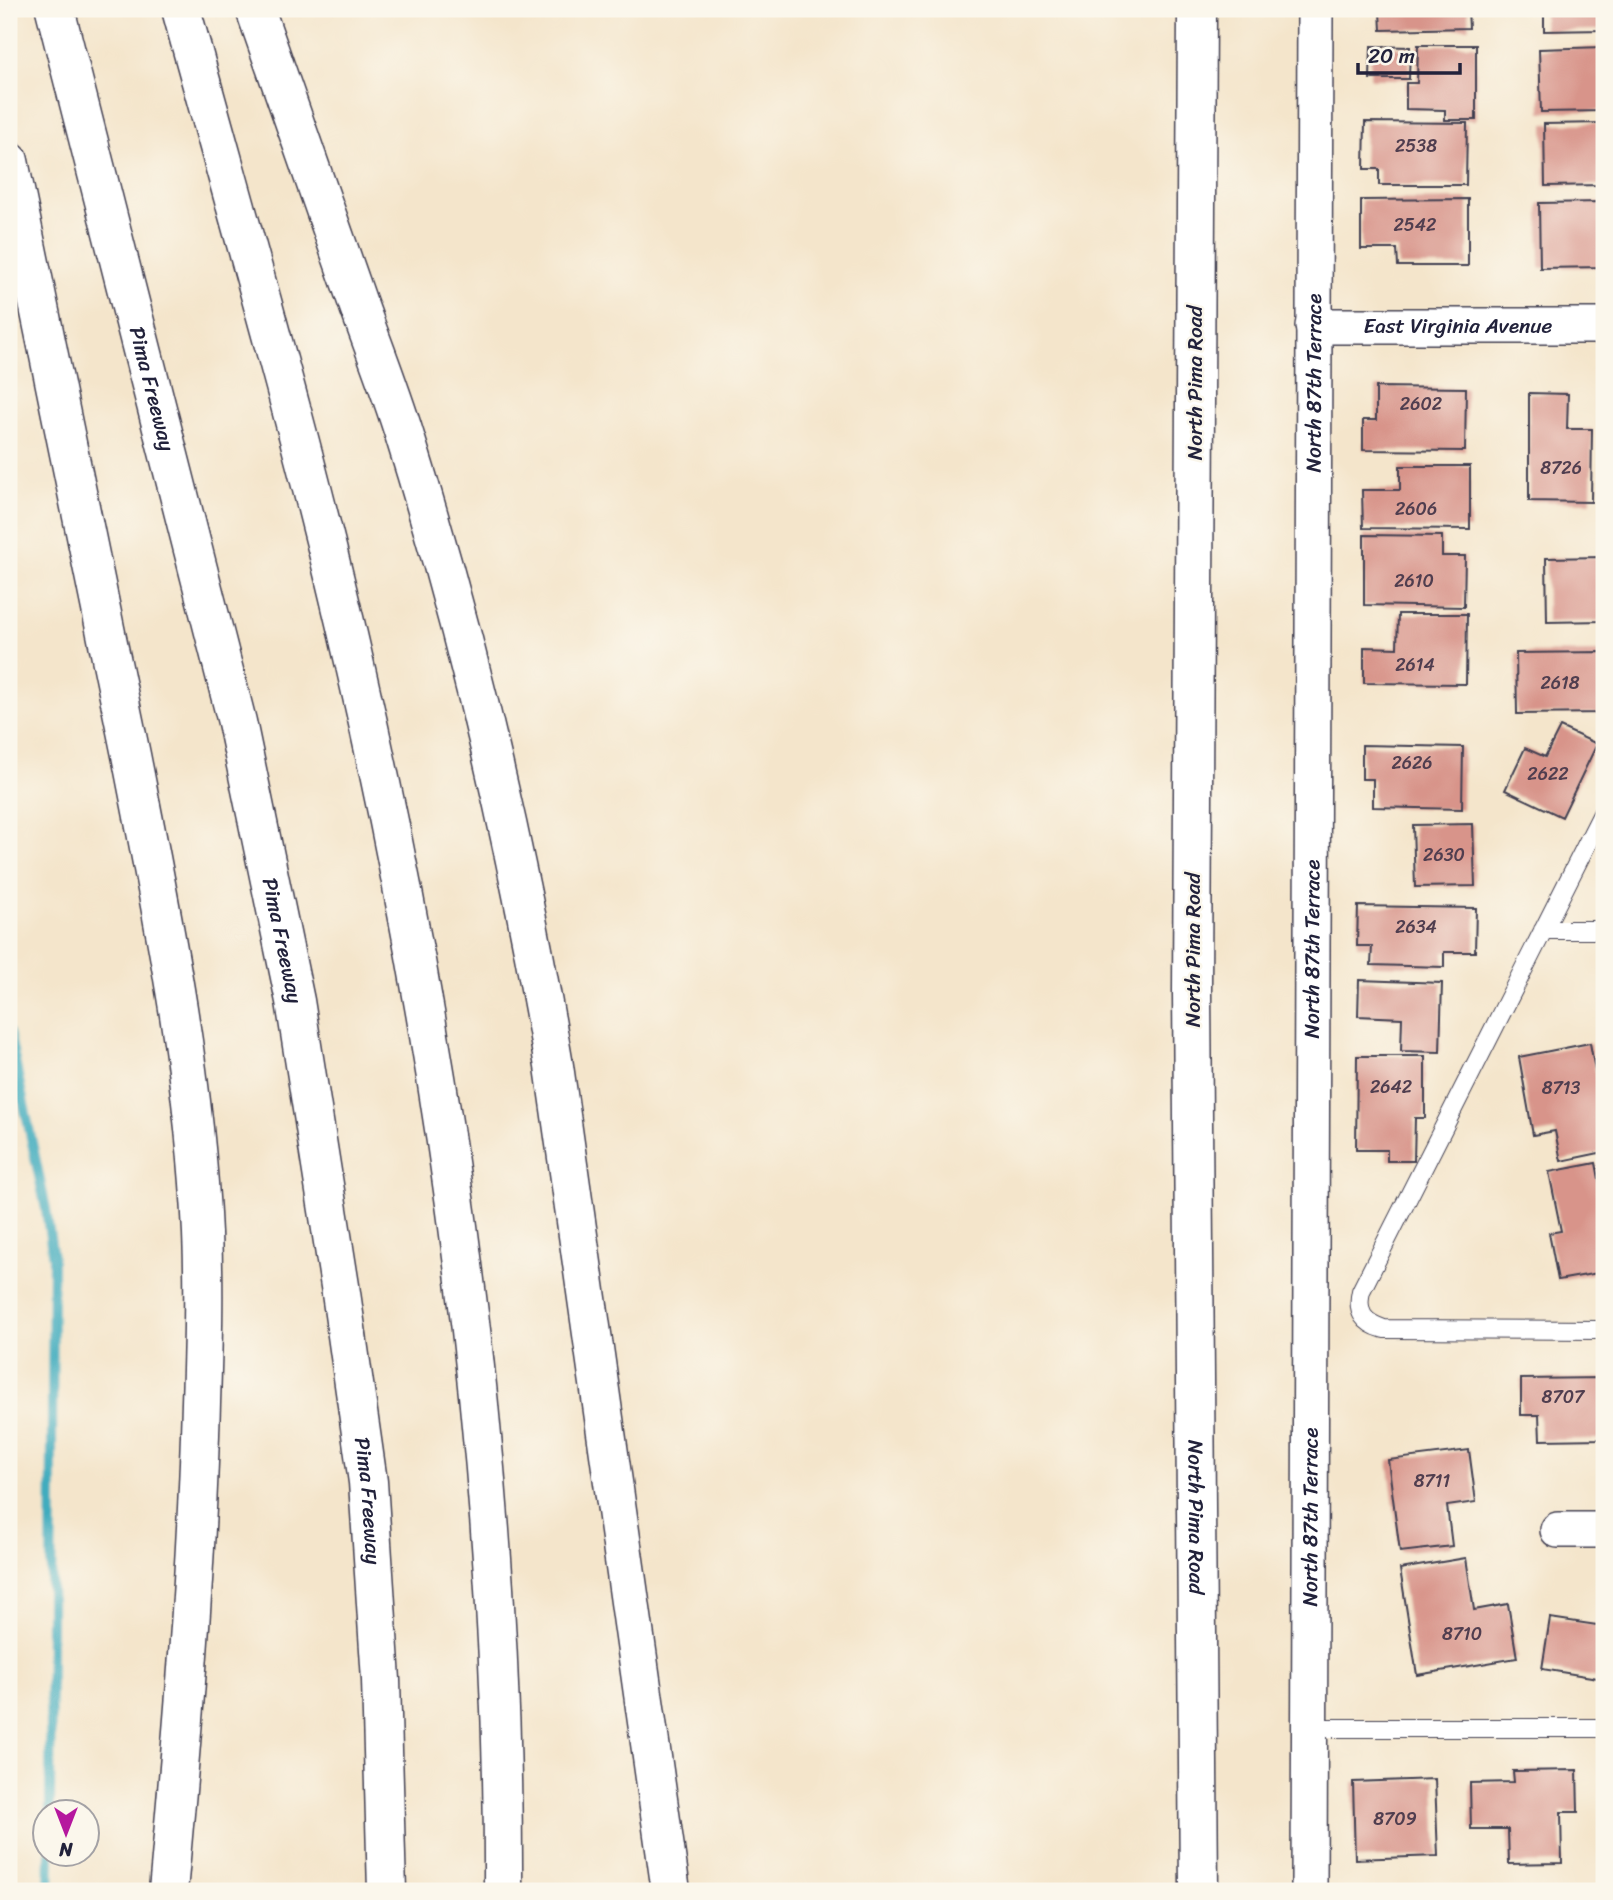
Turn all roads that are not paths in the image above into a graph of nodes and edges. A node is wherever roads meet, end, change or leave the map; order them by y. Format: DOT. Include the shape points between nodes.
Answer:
graph roads {
  1 [pos="54,9"];
  2 [pos="181,9"];
  3 [pos="255,9"];
  4 [pos="1197,9"];
  5 [pos="1315,9"];
  6 [pos="9,161"];
  7 [pos="1313,326"];
  8 [pos="1604,326"];
  9 [pos="1604,810"];
  10 [pos="1543,930"];
  11 [pos="1604,930"];
  12 [pos="1604,1330"];
  13 [pos="1558,1530"];
  14 [pos="1604,1530"];
  15 [pos="1309,1728"];
  16 [pos="1604,1728"];
  17 [pos="168,1891"];
  18 [pos="387,1891"];
  19 [pos="503,1891"];
  20 [pos="671,1891"];
  21 [pos="1199,1891"];
  22 [pos="1309,1891"];
  1 -- 18 [label="main road, Pima Freeway" via="237,722 295,1002 368,1482 381,1680"];
  2 -- 19 [label="main road" via="353,658 397,862 445,1126 488,1485 500,1687"];
  3 -- 20 [label="main road" via="404,433 467,656 512,847 554,1066"];
  4 -- 21 [label="main road, North Pima Road" via="1192,1006"];
  5 -- 7 [label="street, North 87th Terrace"];
  6 -- 17 [label="main road" via="145,824 182,1037 197,1174 202,1233 197,1513"];
  7 -- 8 [label="street, East Virginia Avenue"];
  7 -- 15 [label="street, North 87th Terrace"];
  9 -- 10 [label="lane"];
  10 -- 11 [label="lane"];
  10 -- 12 [label="lane" via="1361,1292 1358,1307 1367,1321 1384,1329"];
  13 -- 14 [label="street"];
  15 -- 16 [label="lane"];
  15 -- 22 [label="street, North 87th Terrace"];
}
